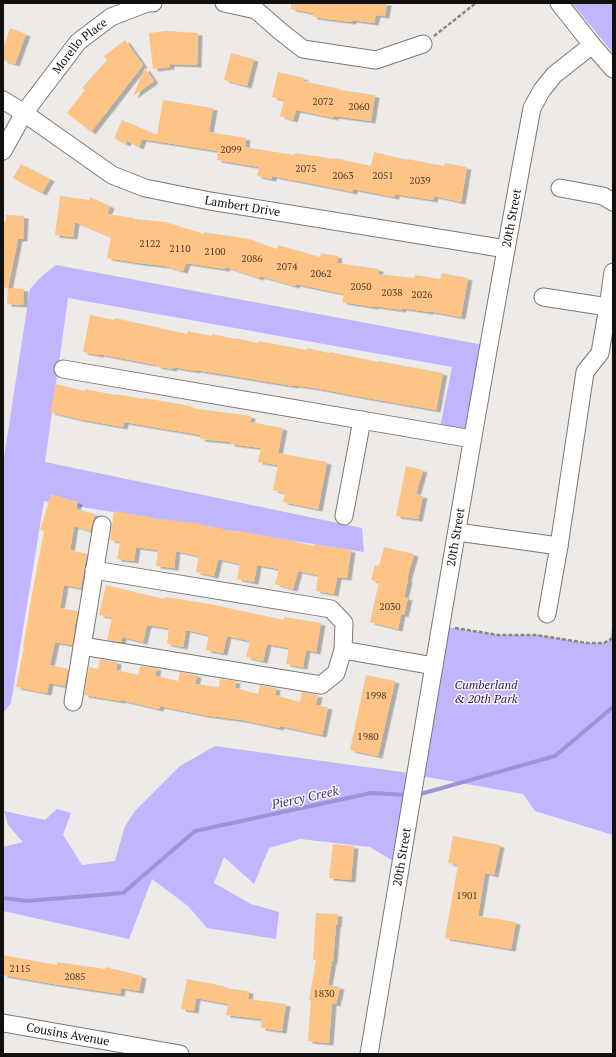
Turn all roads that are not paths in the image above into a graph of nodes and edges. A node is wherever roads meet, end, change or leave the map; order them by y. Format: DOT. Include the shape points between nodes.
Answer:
graph roads {
  1 [pos="153,3"];
  2 [pos="224,3"];
  3 [pos="558,3"];
  4 [pos="423,44"];
  5 [pos="592,45"];
  6 [pos="613,69"];
  7 [pos="3,100"];
  8 [pos="24,113"];
  9 [pos="3,151"];
  10 [pos="560,188"];
  11 [pos="613,202"];
  12 [pos="506,249"];
  13 [pos="613,272"];
  14 [pos="543,297"];
  15 [pos="608,307"];
  16 [pos="63,369"];
  17 [pos="362,420"];
  18 [pos="472,439"];
  19 [pos="344,516"];
  20 [pos="102,525"];
  21 [pos="457,532"];
  22 [pos="559,546"];
  23 [pos="94,570"];
  24 [pos="547,614"];
  25 [pos="82,646"];
  26 [pos="343,650"];
  27 [pos="434,666"];
  28 [pos="73,702"];
  29 [pos="3,1023"];
  30 [pos="180,1054"];
  31 [pos="369,1054"];
  1 -- 8 [label="street, Morello Place" via="111,17 78,42"];
  2 -- 4 [label="street" via="256,10 303,49 376,60"];
  3 -- 5 [label="street"];
  5 -- 6 [label="street"];
  5 -- 12 [label="street, 20th Street" via="554,75 532,108"];
  7 -- 8 [label="street, Lambert Drive"];
  8 -- 9 [label="street, Morello Place"];
  8 -- 12 [label="street, Lambert Drive" via="112,175 145,188"];
  10 -- 11 [label="street" via="603,196"];
  12 -- 18 [label="street, 20th Street"];
  13 -- 15 [label="street"];
  14 -- 15 [label="street"];
  15 -- 22 [label="street" via="600,353 586,372"];
  16 -- 17 [label="street"];
  17 -- 18 [label="street"];
  17 -- 19 [label="street"];
  18 -- 21 [label="street, 20th Street"];
  20 -- 23 [label="street"];
  21 -- 22 [label="street"];
  21 -- 27 [label="street, 20th Street"];
  22 -- 24 [label="street"];
  23 -- 25 [label="street"];
  23 -- 26 [label="street" via="331,609 344,623"];
  25 -- 26 [label="street" via="320,685 336,673"];
  25 -- 28 [label="street"];
  26 -- 27 [label="street"];
  27 -- 31 [label="street, 20th Street"];
  29 -- 30 [label="street, Cousins Avenue"];
}
